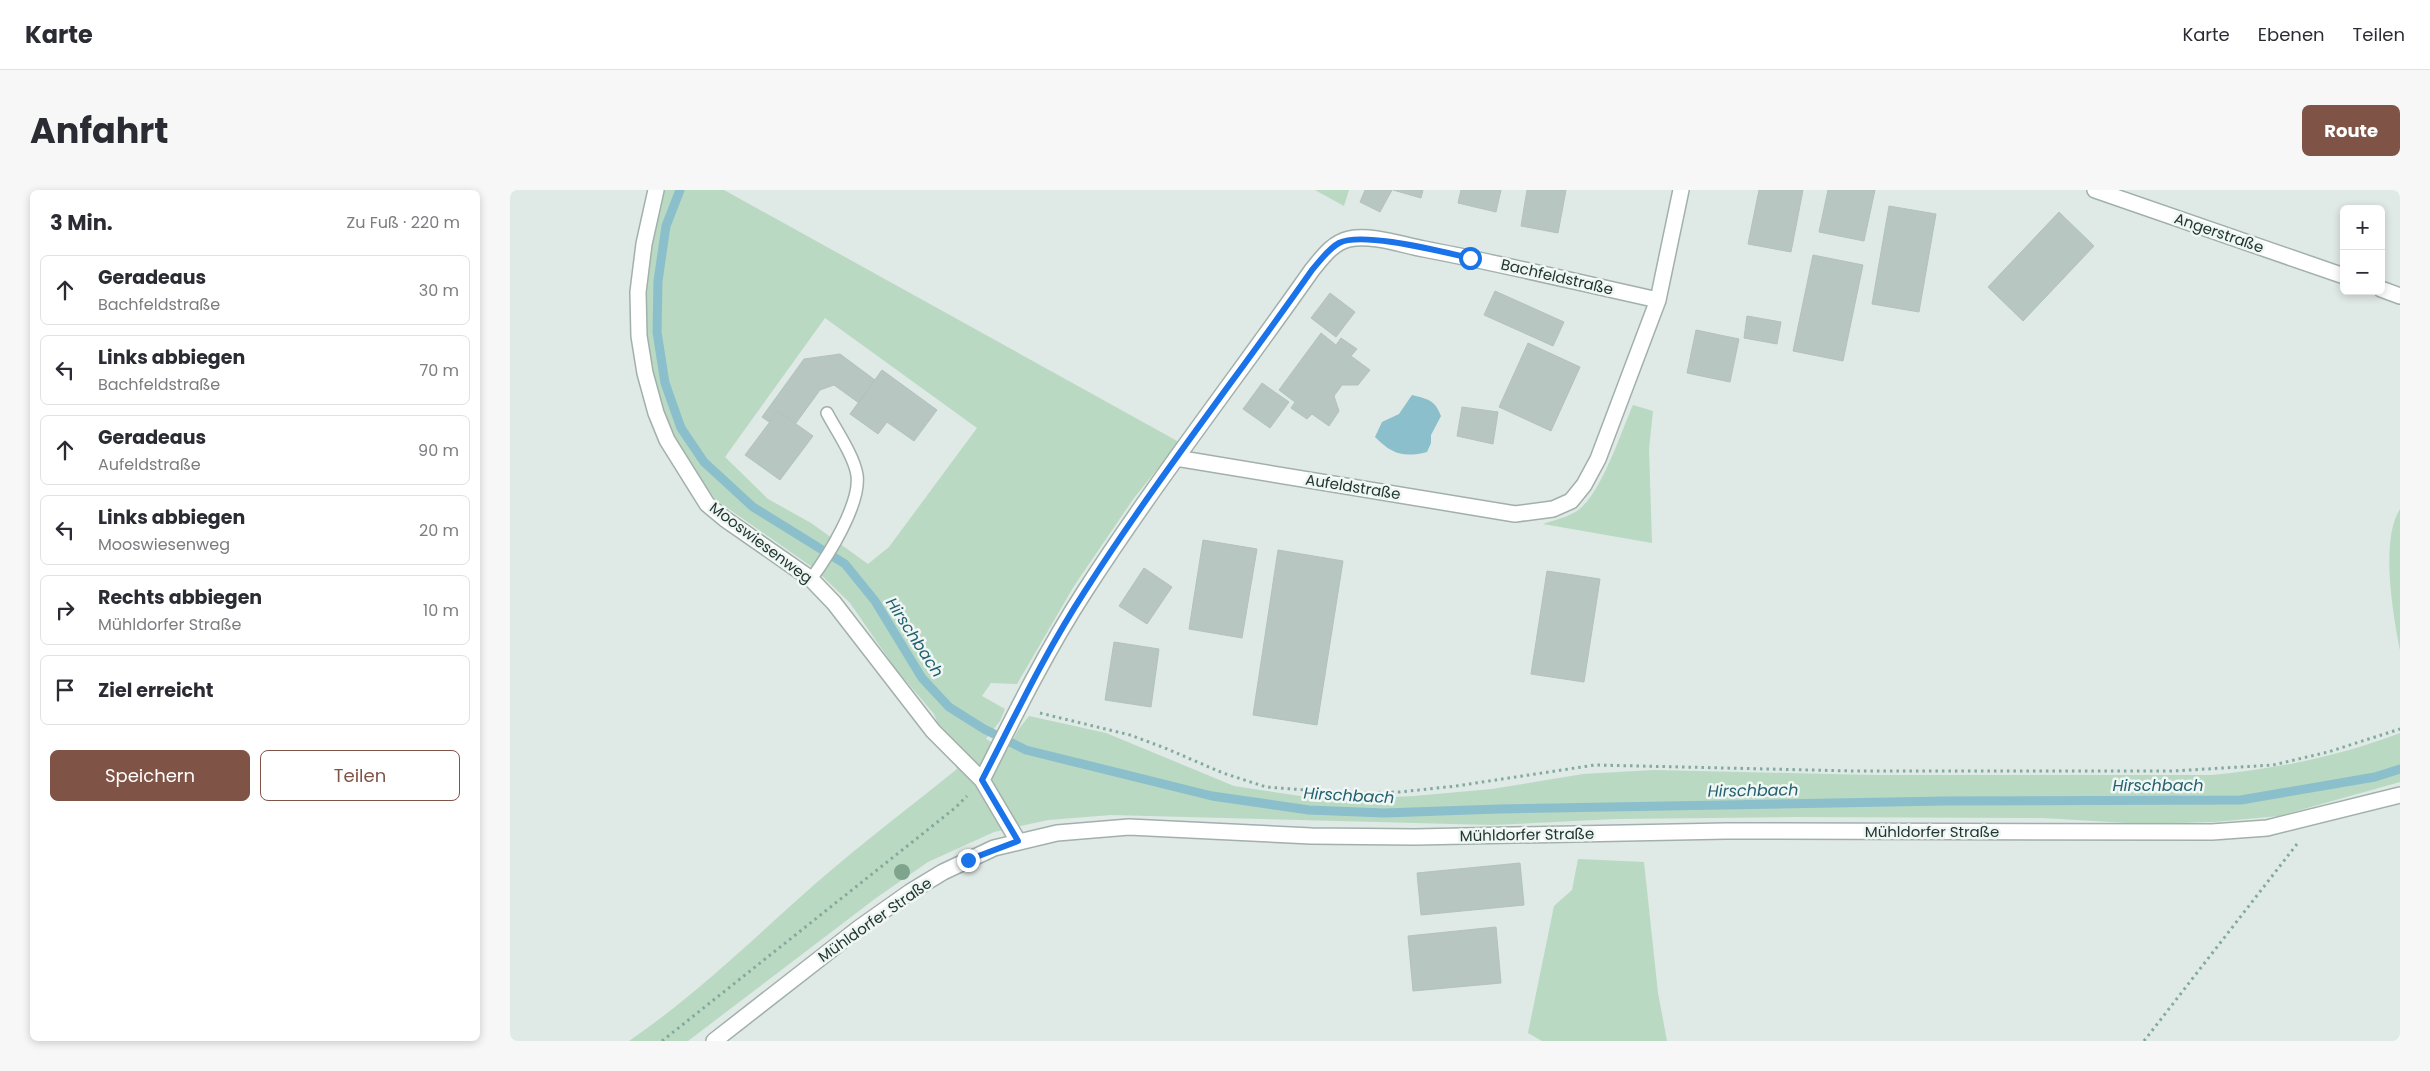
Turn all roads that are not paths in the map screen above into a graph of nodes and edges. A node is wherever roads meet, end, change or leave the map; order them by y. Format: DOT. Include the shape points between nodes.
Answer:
graph roads {
  1 [pos="656,190"];
  2 [pos="1681,190"];
  3 [pos="2095,190"];
  4 [pos="2340,275"];
  5 [pos="2385,290"];
  6 [pos="2400,296"];
  7 [pos="1658,300"];
  8 [pos="827,413"];
  9 [pos="1176,458"];
  10 [pos="811,579"];
  11 [pos="982,780"];
  12 [pos="2400,795"];
  13 [pos="1018,841"];
  14 [pos="714,1041"];
  1 -- 10 [label="street, Mooswiesenweg" via="638,292 639,336 656,413 671,448 707,504"];
  2 -- 7 [label="street, Aufeldstraße"];
  3 -- 4 [label="street, Angerstraße"];
  5 -- 6 [label="street"];
  7 -- 9 [label="street, Bachfeldstraße" via="1381,241 1351,239 1340,242 1312,270"];
  7 -- 9 [label="street, Aufeldstraße" via="1598,459 1584,485 1570,501 1553,509 1515,514"];
  8 -- 10 [label="lane" via="857,476 849,513"];
  9 -- 11 [label="street" via="1084,592 1018,708"];
  10 -- 11 [label="street, Mooswiesenweg" via="834,603 933,731"];
  11 -- 13 [label="street, Mooswiesenweg"];
  12 -- 13 [label="street, Mühldorfer Straße" via="2267,828 2153,832 1726,831 1415,837 1311,836 1129,827 1057,833"];
  13 -- 14 [label="street, Mühldorfer Straße" via="968,860 910,892"];
}
